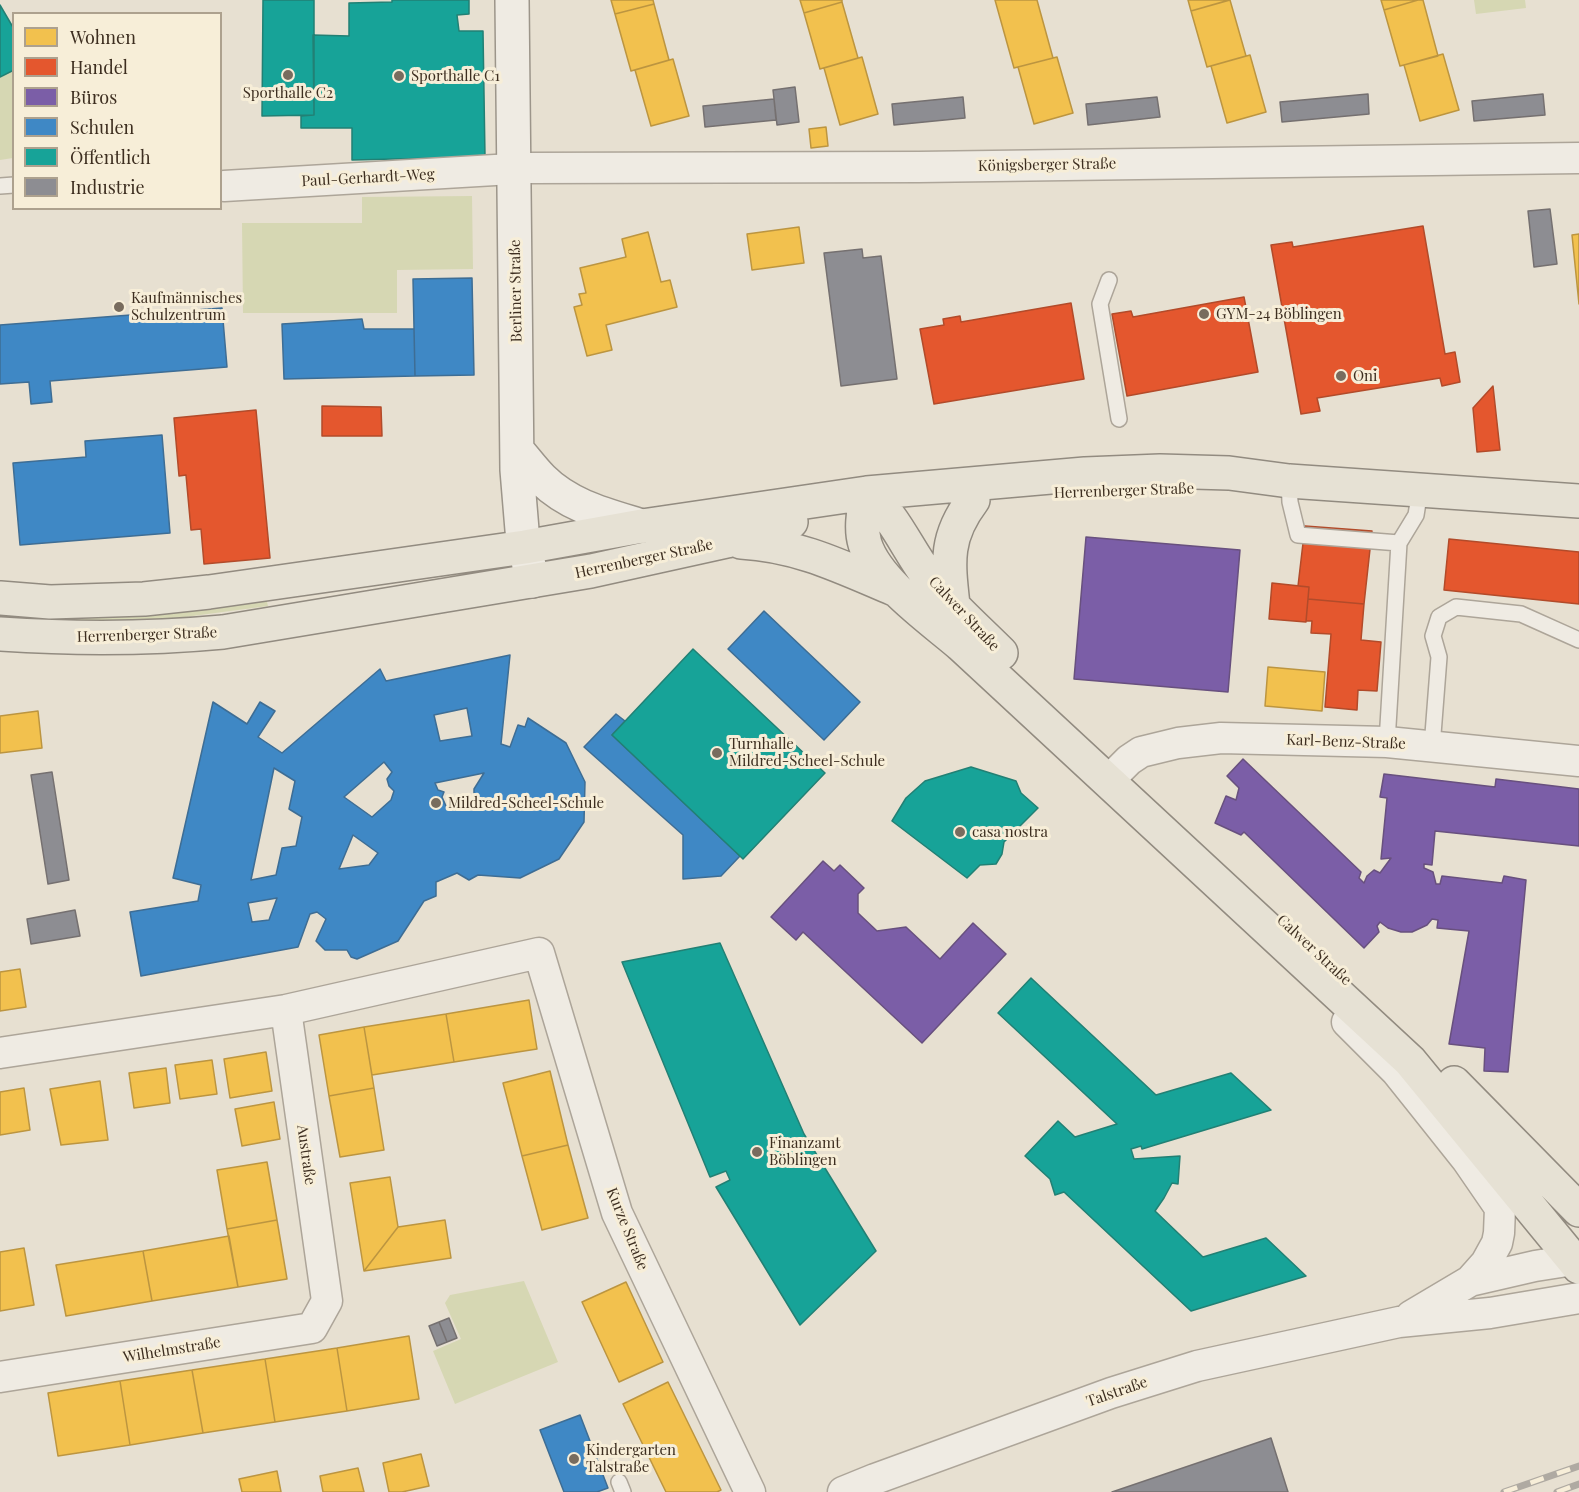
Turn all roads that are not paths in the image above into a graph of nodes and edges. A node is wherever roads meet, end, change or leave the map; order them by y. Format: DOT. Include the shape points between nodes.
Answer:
graph roads {
  1 [pos="512,0"];
  2 [pos="1579,158"];
  3 [pos="515,169"];
  4 [pos="222,186"];
  5 [pos="1109,280"];
  6 [pos="1119,419"];
  7 [pos="518,450"];
  8 [pos="1289,481"];
  9 [pos="1420,490"];
  10 [pos="973,500"];
  11 [pos="1579,501"];
  12 [pos="872,505"];
  13 [pos="642,526"];
  14 [pos="727,541"];
  15 [pos="1399,543"];
  16 [pos="525,547"];
  17 [pos="532,581"];
  18 [pos="898,591"];
  19 [pos="0,598"];
  20 [pos="953,605"];
  21 [pos="0,634"];
  22 [pos="1579,640"];
  23 [pos="1387,742"];
  24 [pos="1432,747"];
  25 [pos="1579,761"];
  26 [pos="1119,770"];
  27 [pos="1334,990"];
  28 [pos="286,1010"];
  29 [pos="0,1053"];
  30 [pos="1579,1210"];
  31 [pos="1499,1233"];
  32 [pos="1577,1261"];
  33 [pos="1470,1281"];
  34 [pos="1579,1298"];
  35 [pos="327,1301"];
  36 [pos="1399,1322"];
  37 [pos="0,1377"];
  38 [pos="750,1492"];
  39 [pos="843,1492"];
  1 -- 3 [label="street, Berliner Straße"];
  2 -- 3 [label="street, Königsberger Straße"];
  3 -- 4 [label="street, Paul-Gerhardt-Weg"];
  3 -- 7 [label="street, Berliner Straße"];
  5 -- 6 [label="lane" via="1100,304"];
  7 -- 13 [label="street" via="564,497"];
  7 -- 16 [label="street, Berliner Straße"];
  8 -- 9 [label="main road, Herrenberger Straße"];
  8 -- 10 [label="main road, Herrenberger Straße" via="1224,488 1075,492"];
  8 -- 12 [label="main road, Herrenberger Straße" via="1228,473 1085,474"];
  8 -- 15 [label="lane" via="1298,535"];
  9 -- 11 [label="main road, Herrenberger Straße"];
  9 -- 15 [label="lane" via="1416,515"];
  10 -- 12 [label="main road, Herrenberger Straße"];
  10 -- 20 [label="main road" via="953,533 949,574"];
  12 -- 13 [label="main road, Herrenberger Straße"];
  12 -- 14 [label="main road, Herrenberger Straße" via="793,521"];
  12 -- 18 [label="main road, Calwer Straße" via="862,523 865,544 875,564"];
  12 -- 20 [label="main road, Calwer Straße"];
  13 -- 16 [label="main road, Herrenberger Straße"];
  14 -- 17 [label="main road, Herrenberger Straße"];
  14 -- 18 [label="main road" via="769,544 825,559"];
  15 -- 23 [label="lane"];
  16 -- 17 [label="street, Berliner Straße"];
  16 -- 19 [label="main road, Herrenberger Straße" via="144,599 50,602"];
  17 -- 21 [label="main road, Herrenberger Straße" via="223,632 106,638"];
  18 -- 27 [label="main road, Calwer Straße" via="962,645"];
  20 -- 26 [label="main road, Calwer Straße"];
  22 -- 24 [label="lane" via="1521,614 1456,607 1439,617 1433,636 1439,657"];
  23 -- 24 [label="street, Karl-Benz-Straße"];
  23 -- 26 [label="street, Karl-Benz-Straße" via="1221,738 1141,752"];
  24 -- 25 [label="street, Karl-Benz-Straße"];
  26 -- 30 [label="main road, Calwer Straße" via="1382,1013"];
  27 -- 31 [label="street, Calwer Straße" via="1342,1016 1396,1071 1490,1192 1500,1208"];
  27 -- 32 [label="main road, Calwer Straße" via="1410,1061"];
  28 -- 29 [label="street"];
  28 -- 35 [label="street, Austraße"];
  28 -- 38 [label="street, Kurze Straße" via="539,952 617,1213"];
  31 -- 33 [label="street, Talstraße" via="1486,1263"];
  32 -- 33 [label="street, Talstraße"];
  33 -- 36 [label="street, Talstraße"];
  34 -- 36 [label="street, Talstraße" via="1490,1313"];
  35 -- 37 [label="street, Wilhelmstraße" via="312,1328"];
  36 -- 39 [label="street, Talstraße" via="1154,1379"];
}
